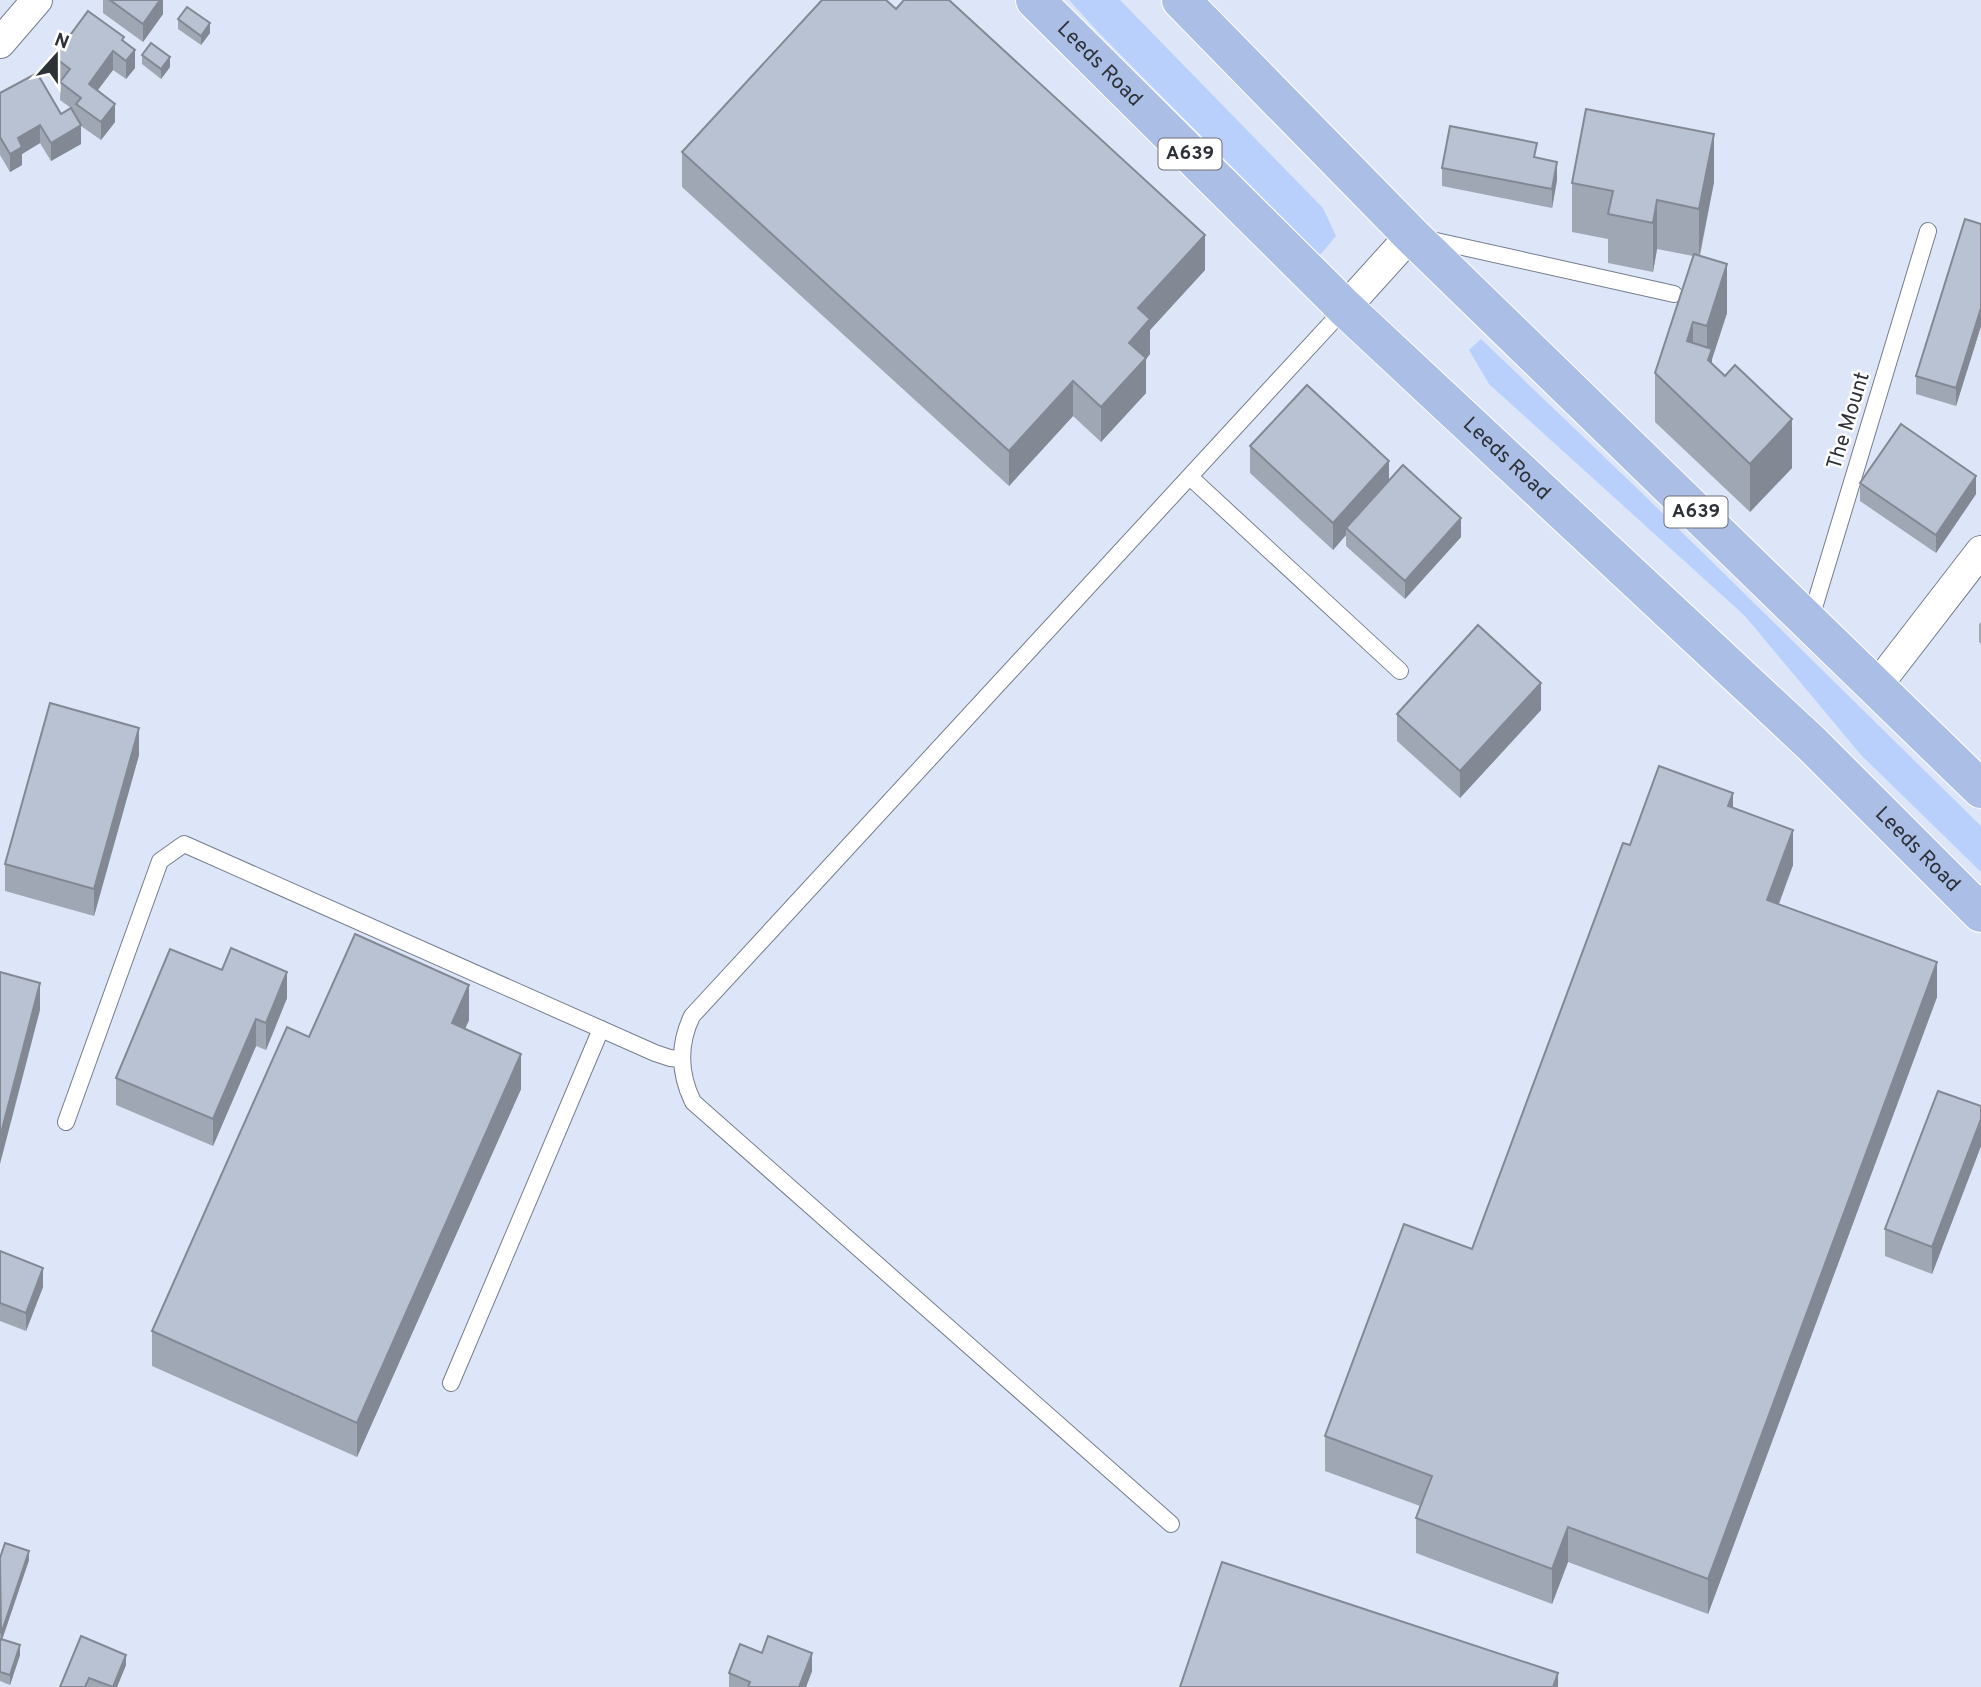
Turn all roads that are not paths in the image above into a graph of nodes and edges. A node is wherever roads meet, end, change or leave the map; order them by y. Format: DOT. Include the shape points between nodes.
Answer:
graph roads {
  1 [pos="37,0"];
  2 [pos="1035,0"];
  3 [pos="1181,0"];
  4 [pos="0,43"];
  5 [pos="1928,231"];
  6 [pos="1410,235"];
  7 [pos="1674,294"];
  8 [pos="1345,308"];
  9 [pos="1190,477"];
  10 [pos="1981,551"];
  11 [pos="1809,622"];
  12 [pos="1400,671"];
  13 [pos="1876,687"];
  14 [pos="1981,789"];
  15 [pos="1981,913"];
  16 [pos="601,1029"];
  17 [pos="681,1059"];
  18 [pos="66,1122"];
  19 [pos="451,1383"];
  20 [pos="1171,1524"];
  1 -- 4 [label="street"];
  2 -- 8 [label="main road, Leeds Road / A639"];
  3 -- 6 [label="main road, A639"];
  5 -- 11 [label="lane, The Mount"];
  6 -- 7 [label="lane"];
  6 -- 8 [label="street"];
  6 -- 11 [label="main road, A639"];
  8 -- 9 [label="lane"];
  8 -- 15 [label="main road, Leeds Road / A639" via="1812,744"];
  9 -- 12 [label="lane"];
  9 -- 17 [label="lane" via="692,1016"];
  10 -- 13 [label="street"];
  11 -- 13 [label="main road, A639"];
  13 -- 14 [label="main road, A639"];
  16 -- 17 [label="lane" via="655,1053"];
  16 -- 18 [label="lane" via="184,844 160,861"];
  16 -- 19 [label="lane"];
  17 -- 20 [label="lane" via="693,1102"];
}
